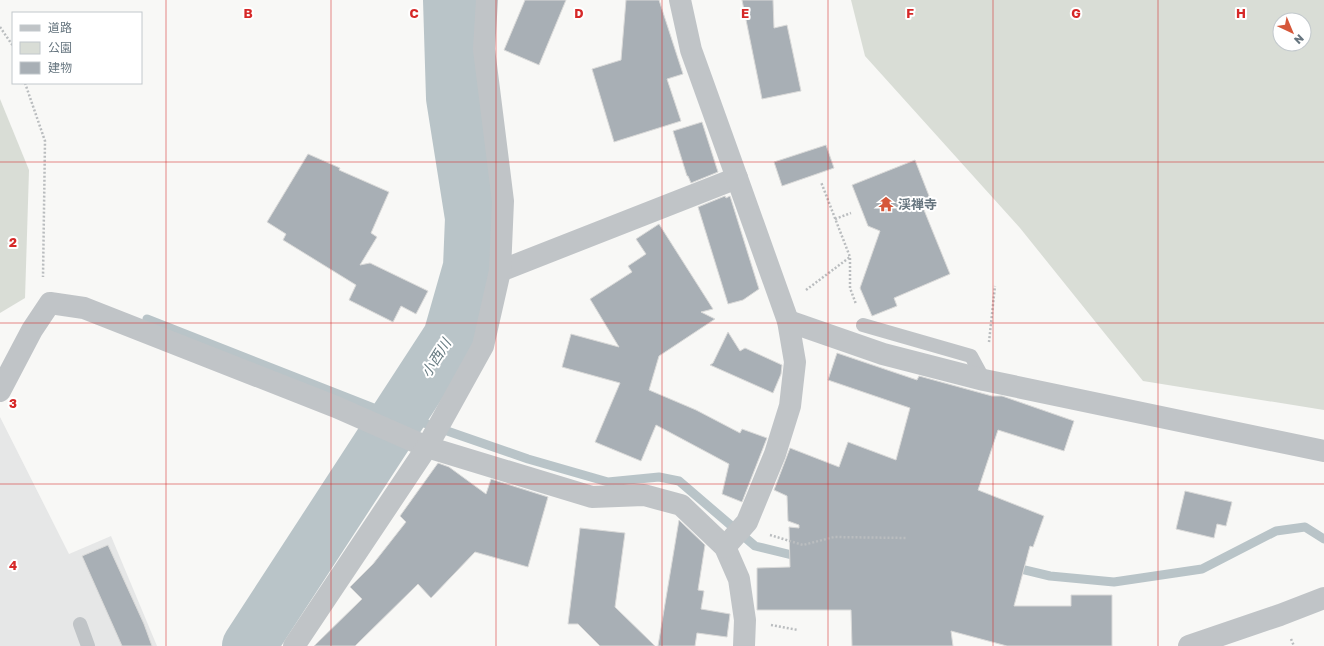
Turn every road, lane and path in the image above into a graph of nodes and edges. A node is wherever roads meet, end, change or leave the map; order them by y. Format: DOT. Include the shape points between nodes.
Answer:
graph roads {
  1 [pos="487,0"];
  2 [pos="680,0"];
  3 [pos="0,27"];
  4 [pos="12,45"];
  5 [pos="25,84"];
  6 [pos="737,178"];
  7 [pos="821,182"];
  8 [pos="851,213"];
  9 [pos="835,219"];
  10 [pos="850,257"];
  11 [pos="500,271"];
  12 [pos="819,280"];
  13 [pos="995,286"];
  14 [pos="50,303"];
  15 [pos="788,321"];
  16 [pos="863,325"];
  17 [pos="984,380"];
  18 [pos="0,391"];
  19 [pos="427,447"];
  20 [pos="1324,451"];
  21 [pos="746,522"];
  22 [pos="907,538"];
  23 [pos="725,547"];
  24 [pos="1324,598"];
  25 [pos="80,624"];
  26 [pos="88,646"];
  27 [pos="294,646"];
  28 [pos="744,646"];
  29 [pos="1189,646"];
  1 -- 11 [label="street" via="484,49 503,201"];
  2 -- 6 [label="street" via="691,50"];
  3 -- 4 [label="path"];
  5 -- 14 [label="path" via="45,141 42,259 43,286"];
  6 -- 11 [label="street"];
  6 -- 15 [label="street"];
  7 -- 9 [label="path"];
  8 -- 9 [label="path"];
  9 -- 10 [label="path"];
  10 -- 12 [label="path"];
  10 -- 16 [label="path" via="850,288"];
  11 -- 19 [label="street" via="483,346"];
  13 -- 17 [label="path"];
  14 -- 18 [label="street" via="32,330"];
  14 -- 19 [label="street" via="84,308"];
  15 -- 17 [label="street" via="883,354"];
  15 -- 21 [label="street" via="795,362 790,406 775,454"];
  16 -- 17 [label="lane" via="971,356"];
  17 -- 20 [label="street"];
  19 -- 23 [label="street" via="592,497 644,495 682,505"];
  19 -- 27 [label="street"];
  21 -- 22 [label="path" via="772,536 803,545 834,537"];
  21 -- 23 [label="street"];
  23 -- 28 [label="street" via="739,579 745,620"];
  24 -- 29 [label="street"];
  25 -- 26 [label="lane"];
}
